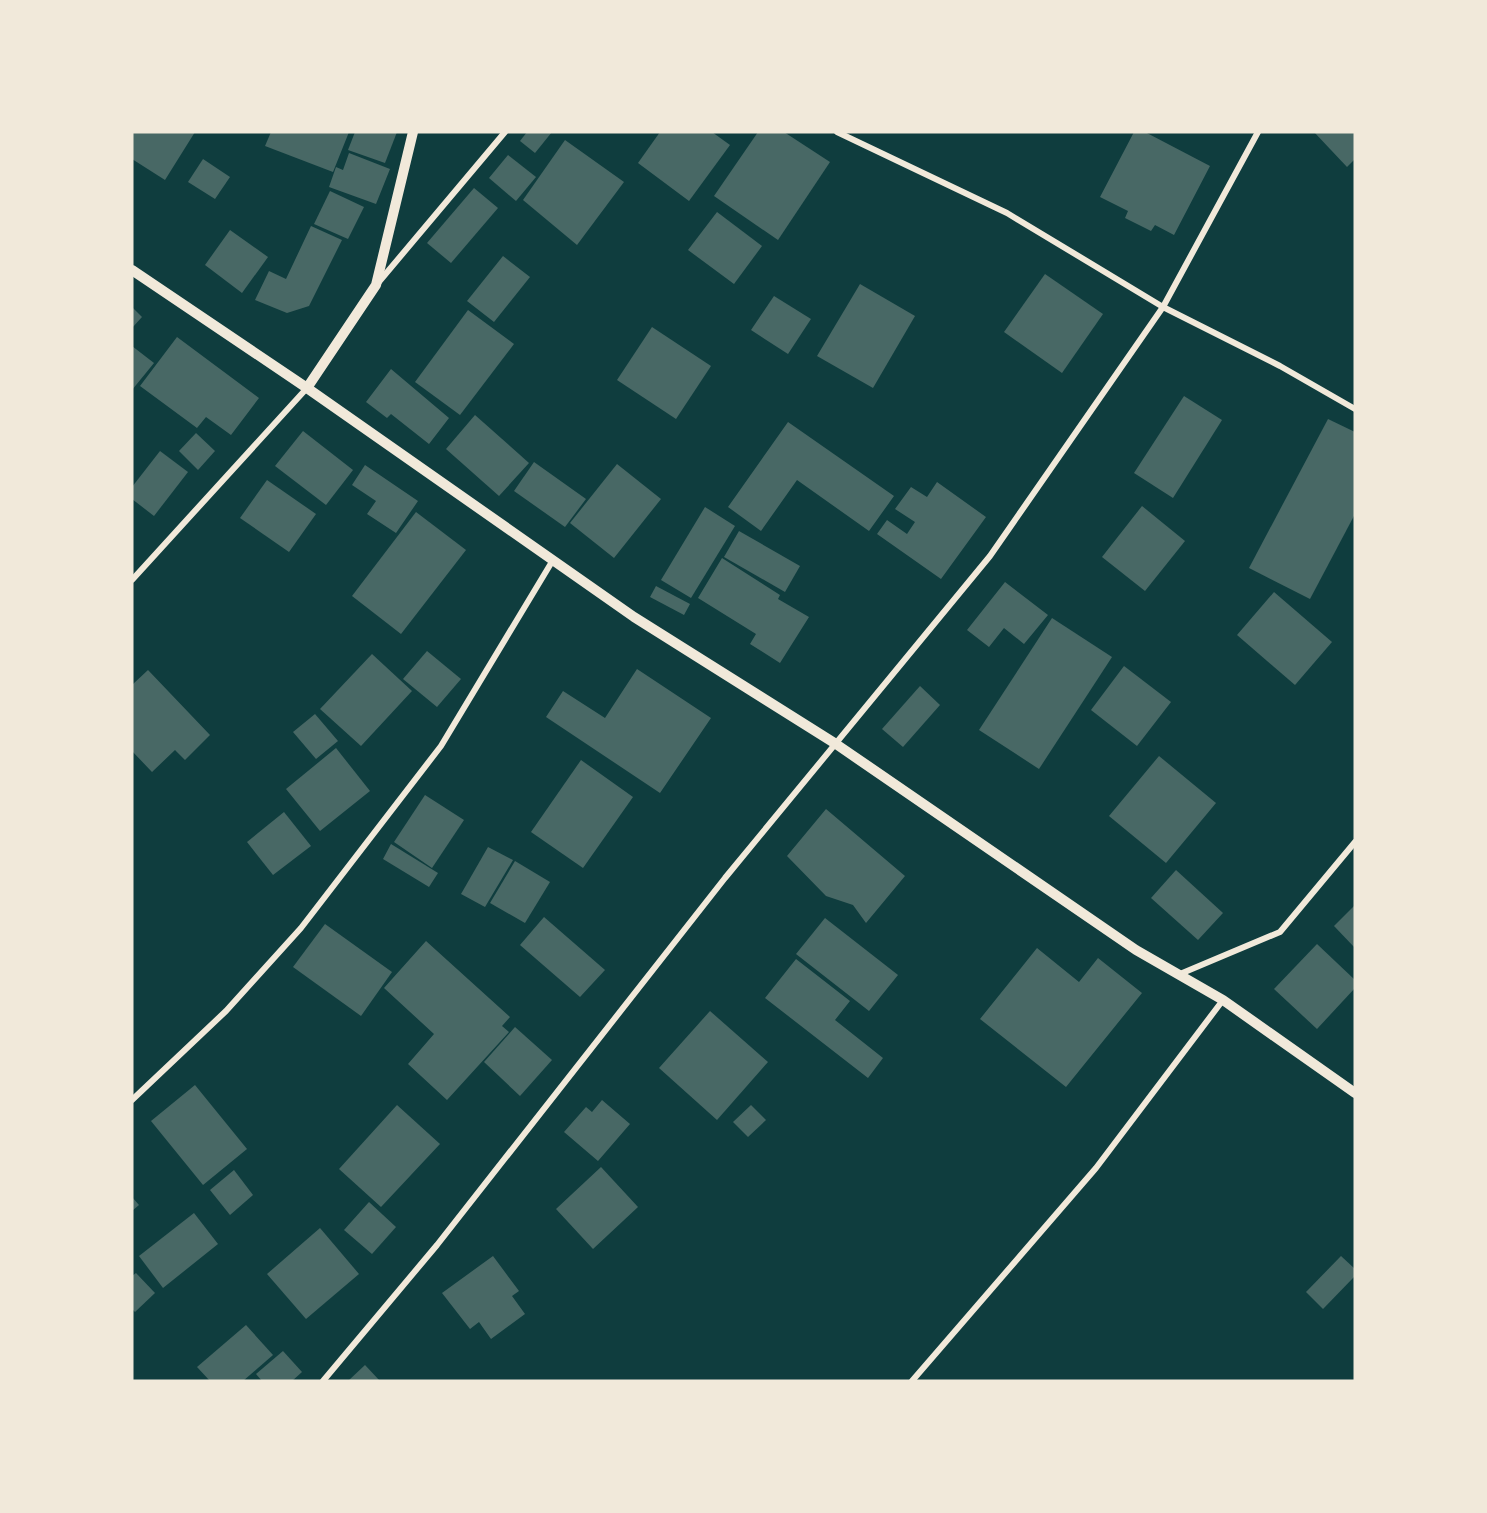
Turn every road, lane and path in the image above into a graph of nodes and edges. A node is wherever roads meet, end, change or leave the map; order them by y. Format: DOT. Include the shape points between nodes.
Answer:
graph roads {
  1 [pos="413,132"];
  2 [pos="505,132"];
  3 [pos="837,132"];
  4 [pos="1258,132"];
  5 [pos="132,270"];
  6 [pos="376,285"];
  7 [pos="1162,307"];
  8 [pos="307,388"];
  9 [pos="1355,409"];
  10 [pos="553,560"];
  11 [pos="132,580"];
  12 [pos="836,744"];
  13 [pos="1355,842"];
  14 [pos="1179,975"];
  15 [pos="1224,1000"];
  16 [pos="1355,1093"];
  17 [pos="132,1100"];
  18 [pos="323,1381"];
  19 [pos="912,1381"];
  1 -- 6 [label="street"];
  2 -- 6 [label="street"];
  3 -- 7 [label="street" via="1007,213"];
  4 -- 7 [label="street"];
  5 -- 8 [label="street"];
  6 -- 8 [label="street"];
  7 -- 9 [label="street"];
  7 -- 12 [label="street" via="990,556"];
  8 -- 10 [label="street"];
  8 -- 11 [label="street"];
  10 -- 12 [label="street" via="634,617"];
  10 -- 17 [label="street" via="441,746 301,928 226,1011"];
  12 -- 14 [label="street" via="1136,950"];
  12 -- 18 [label="street" via="437,1245"];
  13 -- 14 [label="street" via="1280,932"];
  14 -- 15 [label="street"];
  15 -- 16 [label="street"];
  15 -- 19 [label="street" via="1096,1168"];
}
